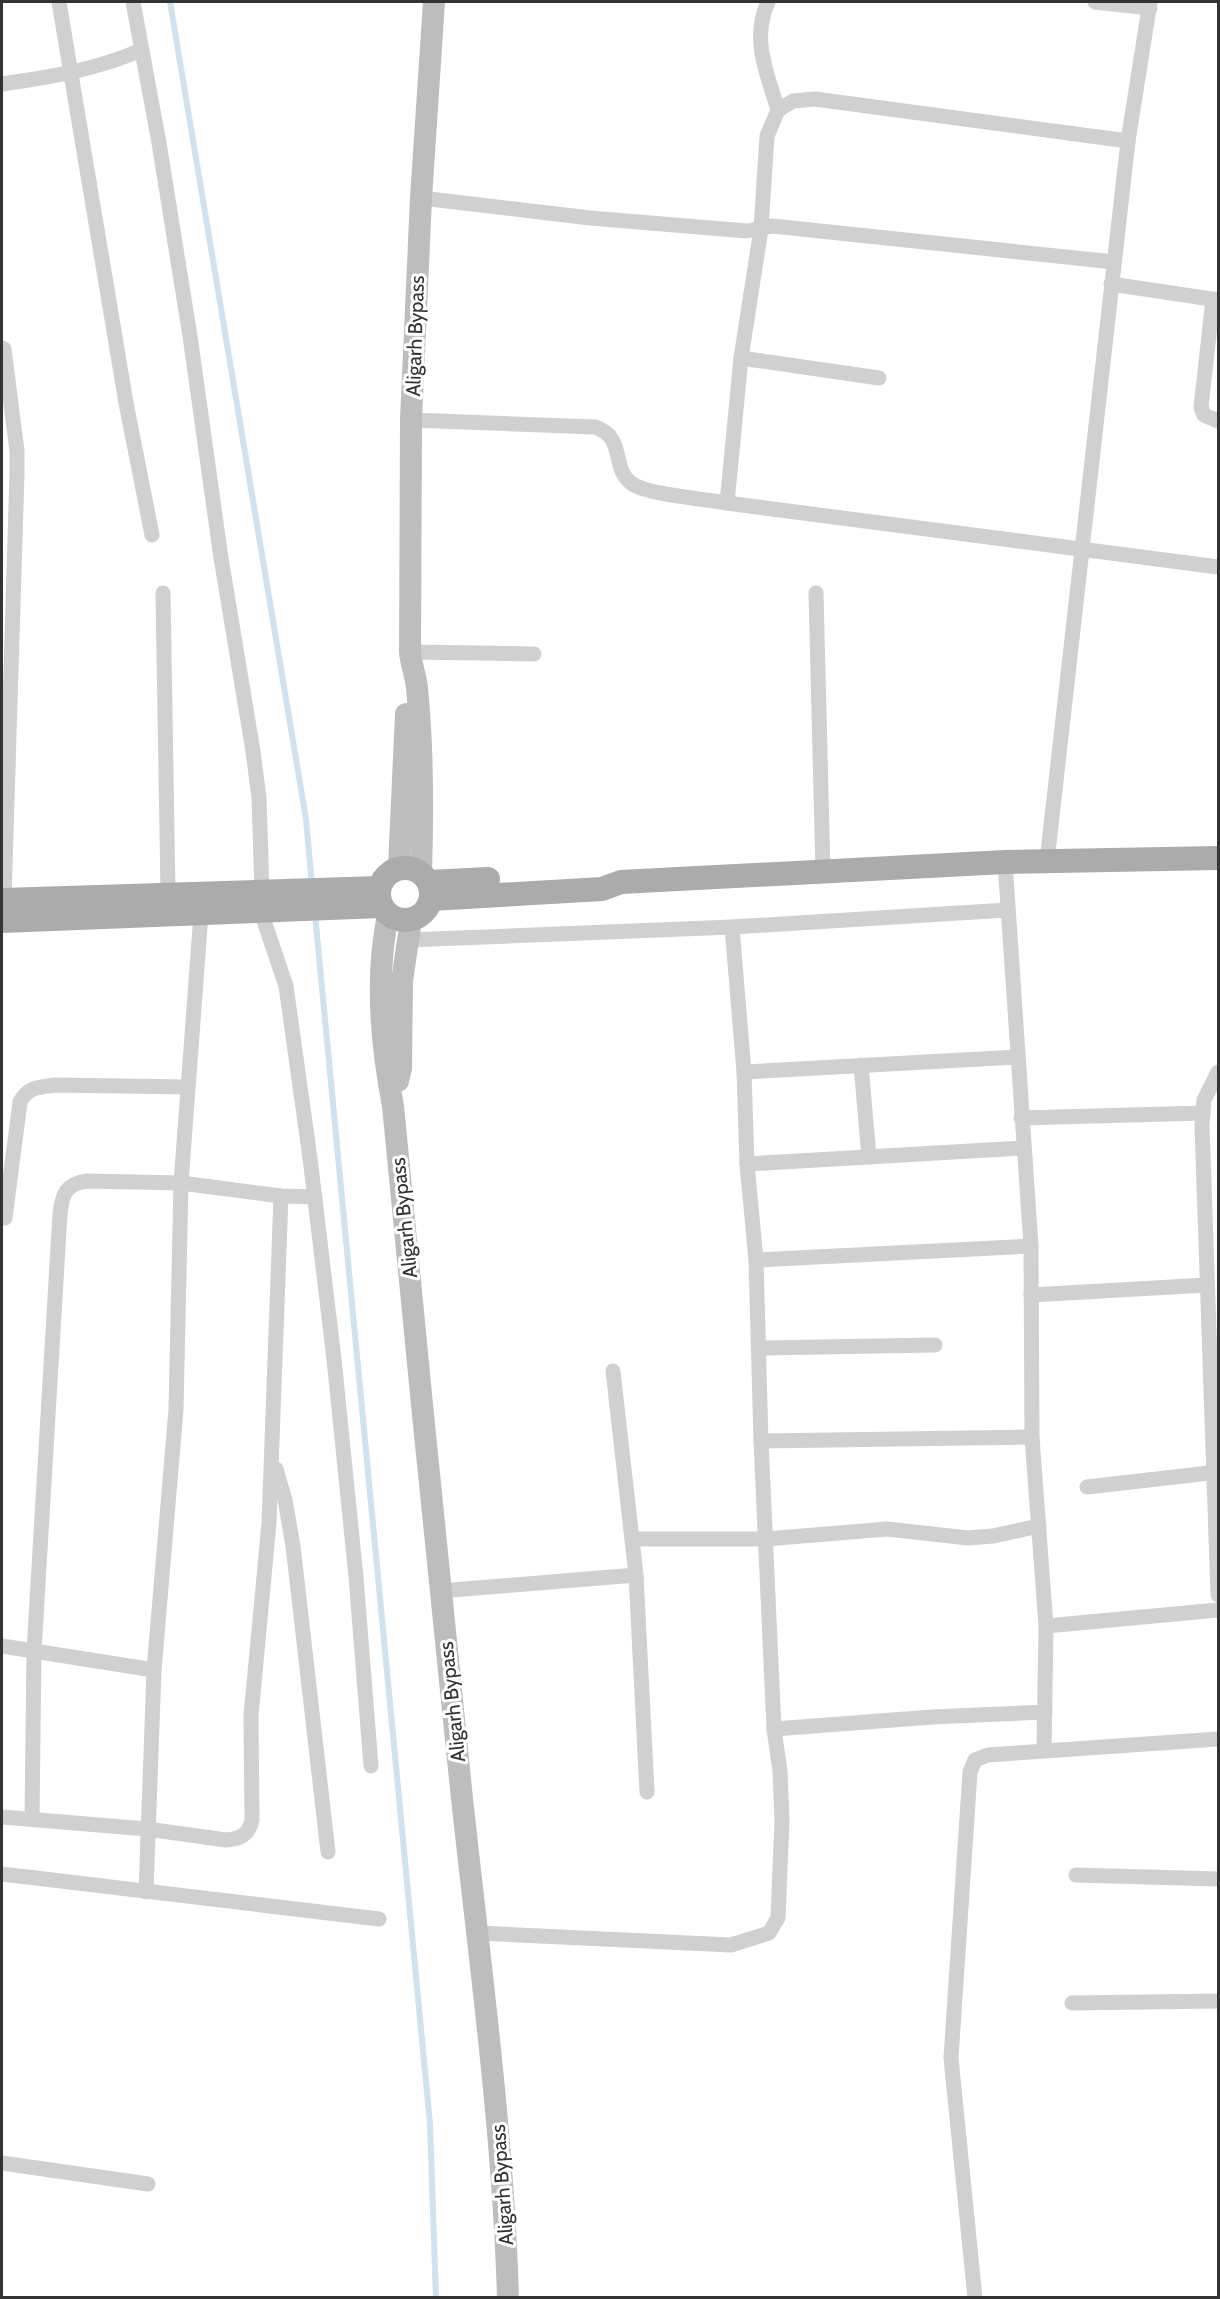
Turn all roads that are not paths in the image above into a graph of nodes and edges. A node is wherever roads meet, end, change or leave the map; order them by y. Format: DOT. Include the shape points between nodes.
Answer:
graph roads {
  1 [pos="59,2"];
  2 [pos="133,2"];
  3 [pos="434,2"];
  4 [pos="768,2"];
  5 [pos="1095,2"];
  6 [pos="1150,5"];
  7 [pos="141,50"];
  8 [pos="70,74"];
  9 [pos="2,84"];
  10 [pos="778,110"];
  11 [pos="1128,141"];
  12 [pos="421,198"];
  13 [pos="761,229"];
  14 [pos="1114,262"];
  15 [pos="1112,284"];
  16 [pos="1216,300"];
  17 [pos="2,344"];
  18 [pos="741,358"];
  19 [pos="879,378"];
  20 [pos="411,420"];
  21 [pos="1218,421"];
  22 [pos="9,449"];
  23 [pos="727,503"];
  24 [pos="152,535"];
  25 [pos="1082,550"];
  26 [pos="1218,567"];
  27 [pos="163,593"];
  28 [pos="816,593"];
  29 [pos="534,654"];
  30 [pos="411,662"];
  31 [pos="1218,858"];
  32 [pos="1047,861"];
  33 [pos="1005,862"];
  34 [pos="823,872"];
  35 [pos="420,880"];
  36 [pos="168,893"];
  37 [pos="272,901"];
  38 [pos="2,907"];
  39 [pos="384,909"];
  40 [pos="1007,910"];
  41 [pos="201,914"];
  42 [pos="732,927"];
  43 [pos="1017,1057"];
  44 [pos="861,1065"];
  45 [pos="744,1072"];
  46 [pos="1218,1072"];
  47 [pos="188,1087"];
  48 [pos="393,1106"];
  49 [pos="1203,1113"];
  50 [pos="1021,1118"];
  51 [pos="1023,1148"];
  52 [pos="869,1157"];
  53 [pos="747,1164"];
  54 [pos="181,1183"];
  55 [pos="281,1196"];
  56 [pos="315,1197"];
  57 [pos="5,1218"];
  58 [pos="1031,1246"];
  59 [pos="756,1260"];
  60 [pos="1207,1285"];
  61 [pos="1031,1295"];
  62 [pos="935,1345"];
  63 [pos="759,1348"];
  64 [pos="613,1371"];
  65 [pos="1032,1437"];
  66 [pos="761,1441"];
  67 [pos="272,1455"];
  68 [pos="1216,1473"];
  69 [pos="1087,1487"];
  70 [pos="1038,1526"];
  71 [pos="632,1539"];
  72 [pos="766,1539"];
  73 [pos="636,1575"];
  74 [pos="440,1591"];
  75 [pos="1218,1595"];
  76 [pos="1218,1610"];
  77 [pos="1046,1626"];
  78 [pos="2,1646"];
  79 [pos="34,1651"];
  80 [pos="154,1670"];
  81 [pos="1045,1712"];
  82 [pos="774,1729"];
  83 [pos="1218,1739"];
  84 [pos="1044,1750"];
  85 [pos="371,1766"];
  86 [pos="647,1791"];
  87 [pos="2,1817"];
  88 [pos="32,1819"];
  89 [pos="147,1829"];
  90 [pos="328,1852"];
  91 [pos="2,1874"];
  92 [pos="1076,1875"];
  93 [pos="1218,1879"];
  94 [pos="146,1892"];
  95 [pos="379,1919"];
  96 [pos="477,1933"];
  97 [pos="1218,2001"];
  98 [pos="1072,2003"];
  99 [pos="2,2163"];
  100 [pos="148,2184"];
  101 [pos="508,2298"];
  102 [pos="975,2298"];
  1 -- 8 [label="street"];
  2 -- 7 [label="street"];
  3 -- 12 [label="main road, Aligarh Bypass"];
  4 -- 10 [label="street" via="759,26 760,45"];
  5 -- 6 [label="street"];
  6 -- 11 [label="street"];
  7 -- 8 [label="street"];
  7 -- 37 [label="street" via="188,324"];
  8 -- 9 [label="street"];
  8 -- 24 [label="street"];
  10 -- 11 [label="street" via="793,101 815,99"];
  10 -- 13 [label="street" via="767,136"];
  11 -- 14 [label="street"];
  12 -- 13 [label="street" via="590,218"];
  12 -- 20 [label="main road, Aligarh Bypass"];
  13 -- 14 [label="street" via="772,226"];
  13 -- 18 [label="street"];
  14 -- 15 [label="street"];
  15 -- 16 [label="street"];
  15 -- 25 [label="street"];
  16 -- 21 [label="street" via="1201,407 1204,415"];
  17 -- 22 [label="street"];
  18 -- 19 [label="street"];
  18 -- 23 [label="street"];
  20 -- 23 [label="street" via="595,427 606,430 615,442 623,471 631,482 647,489"];
  20 -- 30 [label="main road, Aligarh Bypass"];
  22 -- 38 [label="street"];
  23 -- 25 [label="street"];
  25 -- 26 [label="street"];
  25 -- 32 [label="street"];
  27 -- 36 [label="street"];
  28 -- 34 [label="street"];
  29 -- 30 [label="street"];
  30 -- 35 [label="main road, Aligarh Bypass" via="407,695"];
  31 -- 32 [label="main road"];
  32 -- 33 [label="main road"];
  33 -- 34 [label="main road"];
  33 -- 40 [label="street"];
  34 -- 35 [label="main road" via="621,882 602,889"];
  35 -- 39 [label="main road" via="388,873 380,882"];
  35 -- 39 [label="main road" via="422,914"];
  36 -- 37 [label="main road"];
  36 -- 38 [label="main road"];
  37 -- 39 [label="main road"];
  37 -- 41 [label="main road"];
  37 -- 56 [label="street"];
  38 -- 41 [label="main road"];
  39 -- 42 [label="street"];
  39 -- 48 [label="main road, Aligarh Bypass" via="381,977 386,1070"];
  39 -- 48 [label="main road, Aligarh Bypass" via="402,981 401,1068"];
  40 -- 42 [label="street"];
  40 -- 43 [label="street"];
  41 -- 47 [label="street"];
  42 -- 45 [label="street"];
  43 -- 44 [label="street"];
  43 -- 50 [label="street"];
  44 -- 45 [label="street"];
  44 -- 52 [label="street"];
  45 -- 53 [label="street"];
  46 -- 49 [label="street" via="1204,1100"];
  47 -- 54 [label="street"];
  47 -- 57 [label="street" via="55,1085 35,1087 25,1093 20,1102"];
  48 -- 74 [label="main road, Aligarh Bypass"];
  49 -- 50 [label="street"];
  49 -- 60 [label="street"];
  50 -- 51 [label="street"];
  51 -- 52 [label="street"];
  51 -- 58 [label="street"];
  52 -- 53 [label="street"];
  53 -- 59 [label="street"];
  54 -- 55 [label="street"];
  54 -- 79 [label="street" via="87,1181 75,1183 61,1201"];
  54 -- 80 [label="street" via="176,1410"];
  55 -- 56 [label="street"];
  55 -- 67 [label="street"];
  56 -- 85 [label="street" via="355,1566"];
  58 -- 59 [label="street"];
  58 -- 61 [label="street"];
  59 -- 63 [label="street"];
  60 -- 61 [label="street"];
  60 -- 68 [label="street"];
  61 -- 65 [label="street"];
  62 -- 63 [label="street"];
  63 -- 66 [label="street"];
  64 -- 71 [label="street"];
  65 -- 66 [label="street"];
  65 -- 70 [label="street"];
  66 -- 72 [label="street"];
  67 -- 89 [label="street" via="251,1716 250,1828 246,1835 226,1840"];
  67 -- 90 [label="street" via="293,1546"];
  68 -- 69 [label="street"];
  68 -- 75 [label="street"];
  70 -- 72 [label="street" via="968,1538 887,1529"];
  70 -- 77 [label="street"];
  71 -- 72 [label="street"];
  71 -- 73 [label="street"];
  72 -- 82 [label="street"];
  73 -- 74 [label="street"];
  73 -- 86 [label="street"];
  74 -- 96 [label="main road, Aligarh Bypass"];
  76 -- 77 [label="street"];
  77 -- 81 [label="street"];
  78 -- 79 [label="street"];
  79 -- 80 [label="street"];
  79 -- 88 [label="street"];
  80 -- 89 [label="street"];
  81 -- 82 [label="street"];
  81 -- 84 [label="street"];
  82 -- 96 [label="street" via="782,1821 778,1918 769,1933 731,1945"];
  83 -- 84 [label="street"];
  84 -- 102 [label="street" via="988,1755 975,1760 970,1772 951,2058"];
  87 -- 88 [label="street"];
  88 -- 89 [label="street"];
  89 -- 94 [label="street"];
  91 -- 94 [label="street"];
  92 -- 93 [label="street"];
  94 -- 95 [label="street"];
  96 -- 101 [label="main road, Aligarh Bypass" via="499,2135"];
  97 -- 98 [label="street"];
  99 -- 100 [label="street"];
}
